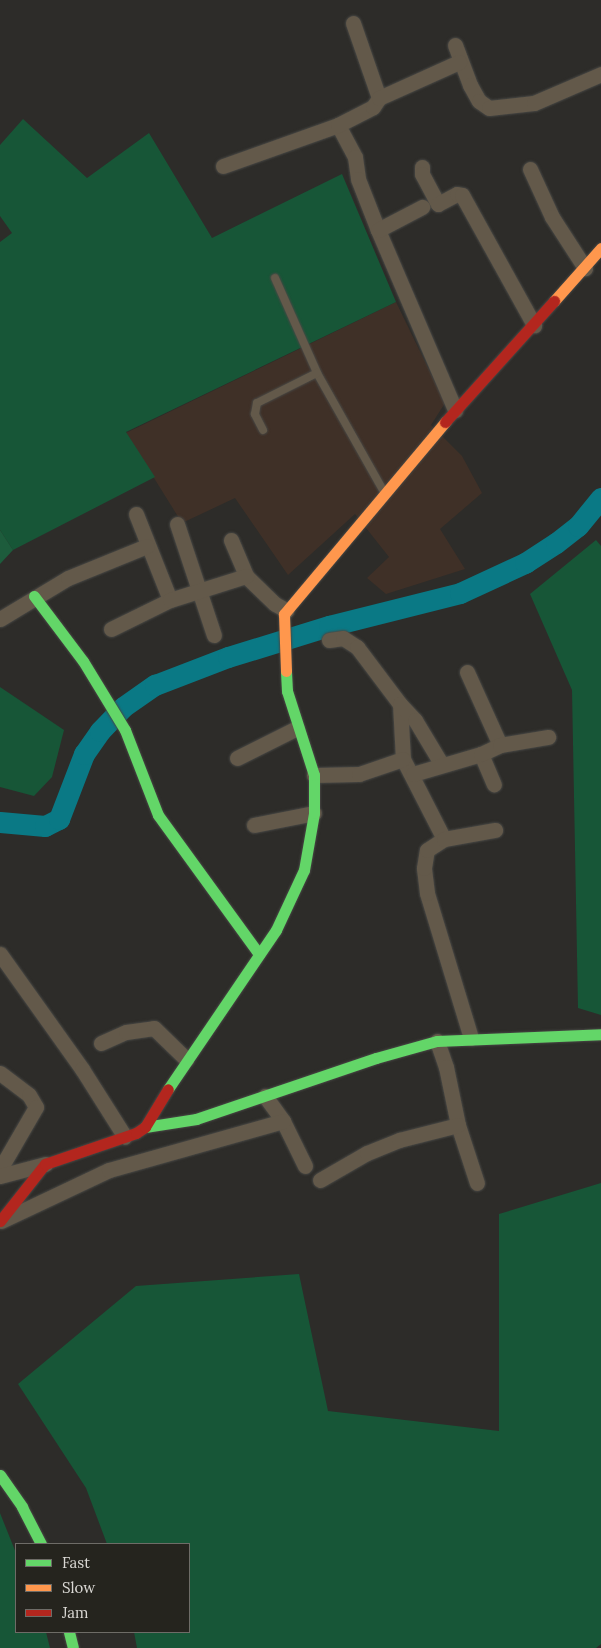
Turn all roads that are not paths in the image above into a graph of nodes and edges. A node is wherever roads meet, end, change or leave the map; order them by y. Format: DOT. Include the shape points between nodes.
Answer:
graph roads {
  1 [pos="353,23"];
  2 [pos="455,45"];
  3 [pos="459,62"];
  4 [pos="601,74"];
  5 [pos="379,98"];
  6 [pos="338,125"];
  7 [pos="223,166"];
  8 [pos="422,167"];
  9 [pos="530,169"];
  10 [pos="422,207"];
  11 [pos="378,230"];
  12 [pos="601,248"];
  13 [pos="584,268"];
  14 [pos="275,278"];
  15 [pos="534,324"];
  16 [pos="317,373"];
  17 [pos="455,410"];
  18 [pos="262,430"];
  19 [pos="385,492"];
  20 [pos="136,514"];
  21 [pos="177,524"];
  22 [pos="231,540"];
  23 [pos="147,546"];
  24 [pos="246,576"];
  25 [pos="201,591"];
  26 [pos="34,596"];
  27 [pos="170,600"];
  28 [pos="285,612"];
  29 [pos="0,619"];
  30 [pos="111,629"];
  31 [pos="214,635"];
  32 [pos="329,640"];
  33 [pos="467,672"];
  34 [pos="400,704"];
  35 [pos="297,728"];
  36 [pos="548,737"];
  37 [pos="500,745"];
  38 [pos="481,754"];
  39 [pos="237,758"];
  40 [pos="403,759"];
  41 [pos="442,766"];
  42 [pos="413,774"];
  43 [pos="314,775"];
  44 [pos="494,784"];
  45 [pos="314,813"];
  46 [pos="254,825"];
  47 [pos="494,830"];
  48 [pos="444,839"];
  49 [pos="0,954"];
  50 [pos="259,954"];
  51 [pos="601,1034"];
  52 [pos="471,1038"];
  53 [pos="101,1043"];
  54 [pos="439,1045"];
  55 [pos="186,1059"];
  56 [pos="0,1073"];
  57 [pos="273,1108"];
  58 [pos="458,1125"];
  59 [pos="145,1127"];
  60 [pos="125,1137"];
  61 [pos="45,1164"];
  62 [pos="305,1166"];
  63 [pos="0,1169"];
  64 [pos="0,1176"];
  65 [pos="320,1180"];
  66 [pos="477,1183"];
  67 [pos="0,1221"];
  68 [pos="0,1475"];
  69 [pos="40,1543"];
  70 [pos="69,1633"];
  71 [pos="73,1648"];
  1 -- 5 [label="street"];
  2 -- 3 [label="street"];
  3 -- 4 [label="street" via="479,101 489,108 534,104"];
  3 -- 5 [label="street"];
  5 -- 6 [label="street" via="373,107"];
  6 -- 7 [label="street"];
  6 -- 11 [label="street" via="355,157 358,179"];
  8 -- 15 [label="street" via="422,174 438,204 457,194 462,195"];
  9 -- 13 [label="street" via="552,217"];
  10 -- 11 [label="street"];
  11 -- 17 [label="street"];
  12 -- 13 [label="street"];
  13 -- 15 [label="street"];
  14 -- 16 [label="lane"];
  15 -- 17 [label="street"];
  16 -- 18 [label="lane" via="257,403 255,414"];
  16 -- 19 [label="lane"];
  17 -- 19 [label="street"];
  19 -- 28 [label="street"];
  20 -- 23 [label="street"];
  21 -- 25 [label="street"];
  22 -- 24 [label="street"];
  23 -- 26 [label="street" via="68,578"];
  23 -- 27 [label="street"];
  24 -- 25 [label="street"];
  24 -- 28 [label="street"];
  25 -- 27 [label="street"];
  25 -- 31 [label="street"];
  26 -- 29 [label="street"];
  26 -- 50 [label="street" via="83,661 125,730 158,815"];
  27 -- 30 [label="street"];
  28 -- 35 [label="street" via="287,691"];
  32 -- 34 [label="street" via="343,638 357,647"];
  33 -- 37 [label="street"];
  34 -- 40 [label="street"];
  34 -- 41 [label="street" via="415,720"];
  35 -- 39 [label="street"];
  35 -- 43 [label="street"];
  36 -- 37 [label="street"];
  37 -- 38 [label="street"];
  38 -- 41 [label="street"];
  38 -- 44 [label="street"];
  40 -- 42 [label="street"];
  40 -- 43 [label="street" via="359,774"];
  41 -- 42 [label="street"];
  42 -- 48 [label="street"];
  43 -- 45 [label="street"];
  45 -- 46 [label="street"];
  45 -- 50 [label="street" via="304,870 294,897"];
  47 -- 48 [label="street"];
  48 -- 52 [label="street" via="427,850 424,868 427,893"];
  49 -- 60 [label="street"];
  50 -- 55 [label="street"];
  51 -- 52 [label="street"];
  52 -- 54 [label="street"];
  53 -- 55 [label="street" via="126,1032 154,1028"];
  54 -- 57 [label="street" via="376,1058"];
  54 -- 58 [label="street"];
  55 -- 59 [label="street"];
  56 -- 63 [label="street" via="29,1095 36,1107"];
  57 -- 59 [label="street"];
  57 -- 62 [label="street"];
  57 -- 67 [label="street" via="109,1170"];
  58 -- 65 [label="street" via="399,1140"];
  58 -- 66 [label="street"];
  59 -- 60 [label="street"];
  60 -- 61 [label="street"];
  61 -- 64 [label="street"];
  61 -- 67 [label="street"];
  68 -- 69 [label="street" via="22,1507"];
  70 -- 71 [label="street"];
}
